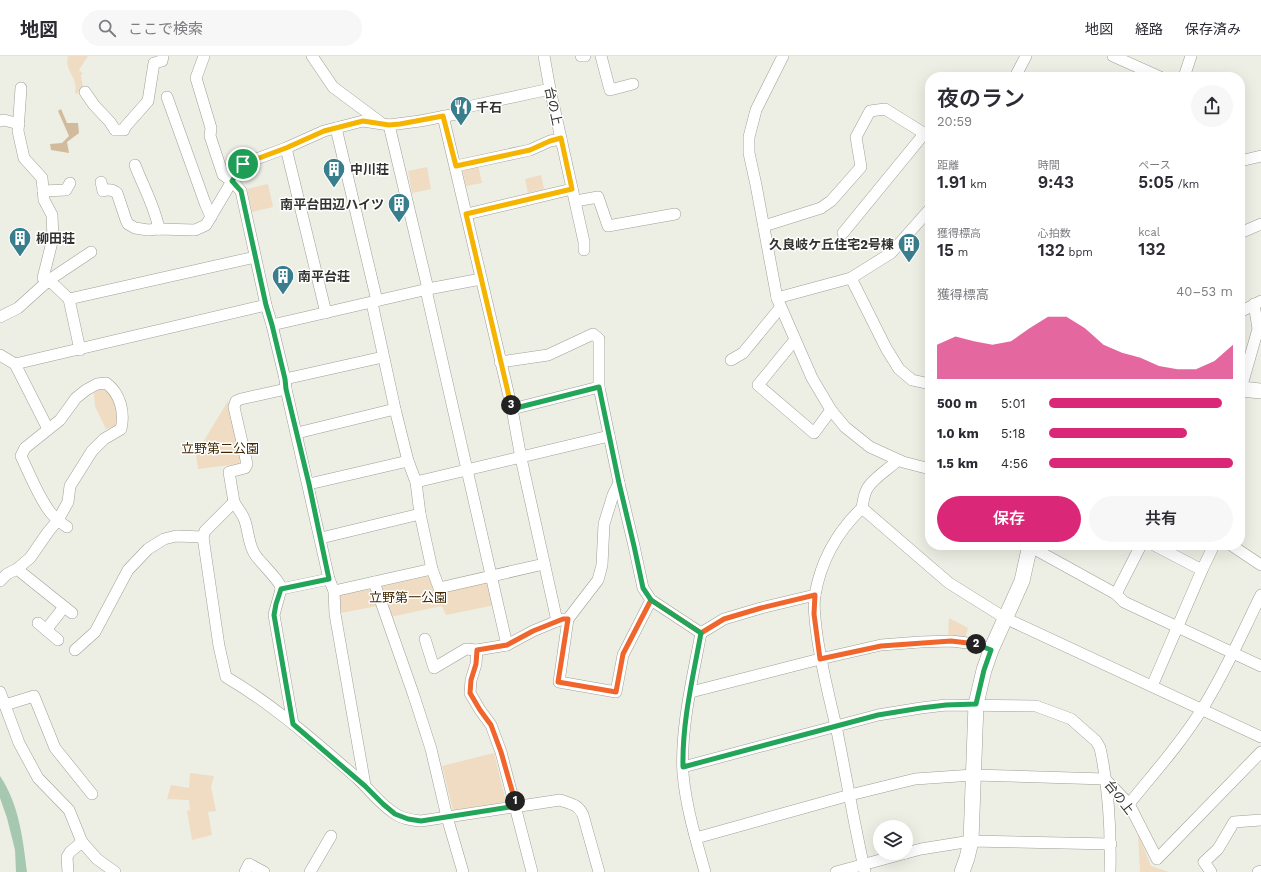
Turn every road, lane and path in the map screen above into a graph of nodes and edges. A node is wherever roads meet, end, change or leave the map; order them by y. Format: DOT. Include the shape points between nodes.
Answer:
graph roads {
  1 [pos="163,56"];
  2 [pos="204,56"];
  3 [pos="312,56"];
  4 [pos="544,56"];
  5 [pos="601,56"];
  6 [pos="783,56"];
  7 [pos="1026,56"];
  8 [pos="1114,56"];
  9 [pos="1191,56"];
  10 [pos="1017,72"];
  11 [pos="1149,72"];
  12 [pos="1186,72"];
  13 [pos="633,84"];
  14 [pos="21,88"];
  15 [pos="550,89"];
  16 [pos="84,92"];
  17 [pos="167,97"];
  18 [pos="443,116"];
  19 [pos="0,121"];
  20 [pos="19,124"];
  21 [pos="385,124"];
  22 [pos="336,128"];
  23 [pos="925,135"];
  24 [pos="561,138"];
  25 [pos="925,138"];
  26 [pos="286,148"];
  27 [pos="1261,156"];
  28 [pos="1245,160"];
  29 [pos="135,165"];
  30 [pos="456,166"];
  31 [pos="232,181"];
  32 [pos="101,182"];
  33 [pos="70,183"];
  34 [pos="572,189"];
  35 [pos="43,191"];
  36 [pos="576,201"];
  37 [pos="466,214"];
  38 [pos="675,214"];
  39 [pos="925,215"];
  40 [pos="212,217"];
  41 [pos="1261,224"];
  42 [pos="764,226"];
  43 [pos="159,229"];
  44 [pos="1245,230"];
  45 [pos="843,233"];
  46 [pos="584,250"];
  47 [pos="91,252"];
  48 [pos="255,257"];
  49 [pos="851,278"];
  50 [pos="481,279"];
  51 [pos="48,281"];
  52 [pos="427,290"];
  53 [pos="69,299"];
  54 [pos="374,302"];
  55 [pos="1257,302"];
  56 [pos="778,303"];
  57 [pos="266,305"];
  58 [pos="1245,309"];
  59 [pos="326,312"];
  60 [pos="0,317"];
  61 [pos="272,325"];
  62 [pos="794,340"];
  63 [pos="80,350"];
  64 [pos="0,355"];
  65 [pos="384,357"];
  66 [pos="731,360"];
  67 [pos="500,362"];
  68 [pos="15,364"];
  69 [pos="1245,374"];
  70 [pos="925,383"];
  71 [pos="285,384"];
  72 [pos="599,387"];
  73 [pos="1245,391"];
  74 [pos="1261,391"];
  75 [pos="395,409"];
  76 [pos="512,409"];
  77 [pos="831,410"];
  78 [pos="48,429"];
  79 [pos="297,433"];
  80 [pos="609,436"];
  81 [pos="521,458"];
  82 [pos="898,460"];
  83 [pos="408,461"];
  84 [pos="925,468"];
  85 [pos="467,469"];
  86 [pos="416,482"];
  87 [pos="619,483"];
  88 [pos="309,484"];
  89 [pos="234,502"];
  90 [pos="862,508"];
  91 [pos="420,514"];
  92 [pos="58,520"];
  93 [pos="67,527"];
  94 [pos="203,537"];
  95 [pos="321,538"];
  96 [pos="1029,550"];
  97 [pos="1039,550"];
  98 [pos="1138,550"];
  99 [pos="1164,550"];
  100 [pos="1212,550"];
  101 [pos="1238,550"];
  102 [pos="544,564"];
  103 [pos="1261,565"];
  104 [pos="17,569"];
  105 [pos="432,569"];
  106 [pos="1202,570"];
  107 [pos="492,576"];
  108 [pos="329,579"];
  109 [pos="0,581"];
  110 [pos="374,582"];
  111 [pos="281,589"];
  112 [pos="334,592"];
  113 [pos="1116,594"];
  114 [pos="815,595"];
  115 [pos="1261,595"];
  116 [pos="651,600"];
  117 [pos="1005,618"];
  118 [pos="562,620"];
  119 [pos="1178,628"];
  120 [pos="701,633"];
  121 [pos="426,639"];
  122 [pos="58,640"];
  123 [pos="507,645"];
  124 [pos="75,650"];
  125 [pos="477,650"];
  126 [pos="991,650"];
  127 [pos="1233,654"];
  128 [pos="820,659"];
  129 [pos="1261,666"];
  130 [pos="1152,686"];
  131 [pos="0,692"];
  132 [pos="691,692"];
  133 [pos="976,704"];
  134 [pos="5,705"];
  135 [pos="1202,710"];
  136 [pos="293,724"];
  137 [pos="836,727"];
  138 [pos="1261,737"];
  139 [pos="1261,752"];
  140 [pos="683,767"];
  141 [pos="973,775"];
  142 [pos="1104,779"];
  143 [pos="365,786"];
  144 [pos="92,794"];
  145 [pos="850,795"];
  146 [pos="1129,804"];
  147 [pos="516,806"];
  148 [pos="447,817"];
  149 [pos="1261,820"];
  150 [pos="331,836"];
  151 [pos="696,838"];
  152 [pos="971,841"];
  153 [pos="82,842"];
  154 [pos="1111,844"];
  155 [pos="913,851"];
  156 [pos="886,860"];
  157 [pos="864,868"];
  158 [pos="1261,871"];
  159 [pos="68,872"];
  160 [pos="115,872"];
  161 [pos="245,872"];
  162 [pos="264,872"];
  163 [pos="310,872"];
  164 [pos="463,872"];
  165 [pos="532,872"];
  166 [pos="599,872"];
  167 [pos="705,872"];
  168 [pos="836,872"];
  169 [pos="962,872"];
  170 [pos="1110,872"];
  171 [pos="1211,872"];
  172 [pos="1258,872"];
  1 -- 16 [label="street" via="162,61 154,63 148,101 124,130 115,130"];
  2 -- 31 [label="street" via="196,78 221,169"];
  3 -- 21 [label="street" via="333,87"];
  4 -- 15 [label="street, 台の上"];
  5 -- 13 [label="street" via="610,90"];
  6 -- 42 [label="street" via="756,110 749,137 749,153"];
  7 -- 10 [label="street"];
  8 -- 11 [label="street"];
  9 -- 12 [label="street"];
  14 -- 20 [label="street"];
  15 -- 18 [label="street" via="467,107 456,114"];
  15 -- 24 [label="street, 台の上"];
  17 -- 40 [label="street"];
  18 -- 21 [label="street"];
  18 -- 30 [label="street"];
  19 -- 20 [label="street"];
  20 -- 35 [label="street" via="18,131 24,158 42,178"];
  21 -- 22 [label="street" via="363,121"];
  21 -- 52 [label="street"];
  22 -- 26 [label="street"];
  22 -- 54 [label="street"];
  23 -- 42 [label="street" via="885,109 870,111 856,137 861,167 831,201 821,208"];
  24 -- 30 [label="street" via="530,150"];
  24 -- 34 [label="street, 台の上"];
  25 -- 45 [label="street"];
  26 -- 31 [label="street" via="243,164"];
  26 -- 59 [label="street"];
  27 -- 28 [label="street"];
  29 -- 43 [label="street" via="156,214"];
  30 -- 37 [label="street"];
  31 -- 40 [label="street"];
  31 -- 48 [label="street" via="241,191"];
  32 -- 43 [label="street" via="103,191 117,193 128,224 134,228"];
  33 -- 35 [label="street" via="66,190"];
  34 -- 36 [label="street, 台の上"];
  34 -- 37 [label="street"];
  35 -- 51 [label="street" via="44,200 52,215 53,238 43,278"];
  36 -- 38 [label="street" via="598,197 608,226"];
  36 -- 46 [label="street, 台の上"];
  37 -- 50 [label="street"];
  39 -- 49 [label="street" via="891,253"];
  40 -- 43 [label="street" via="206,225 195,230"];
  41 -- 44 [label="street"];
  42 -- 56 [label="street"];
  47 -- 51 [label="street"];
  48 -- 53 [label="street"];
  48 -- 57 [label="street"];
  49 -- 56 [label="street"];
  49 -- 70 [label="street" via="886,348 900,369 912,380"];
  50 -- 52 [label="street"];
  50 -- 67 [label="street"];
  51 -- 53 [label="street"];
  51 -- 60 [label="street" via="18,308"];
  52 -- 54 [label="street"];
  52 -- 85 [label="street"];
  53 -- 63 [label="street"];
  54 -- 59 [label="street"];
  54 -- 65 [label="street"];
  55 -- 58 [label="street"];
  55 -- 69 [label="street" via="1258,329"];
  56 -- 62 [label="street"];
  56 -- 66 [label="street" via="743,353"];
  57 -- 61 [label="street"];
  57 -- 63 [label="street"];
  59 -- 61 [label="street"];
  61 -- 71 [label="street"];
  62 -- 77 [label="street"];
  62 -- 77 [label="street" via="758,385 814,433"];
  63 -- 68 [label="street"];
  64 -- 68 [label="street"];
  65 -- 71 [label="street"];
  65 -- 75 [label="street"];
  67 -- 72 [label="street" via="548,355 593,334 599,339"];
  67 -- 76 [label="street"];
  68 -- 78 [label="street"];
  71 -- 79 [label="street"];
  71 -- 89 [label="street" via="236,401 234,408 247,464 245,468 229,472"];
  72 -- 76 [label="street"];
  72 -- 80 [label="street"];
  73 -- 74 [label="street"];
  75 -- 79 [label="street"];
  75 -- 83 [label="street"];
  76 -- 81 [label="street"];
  77 -- 82 [label="street" via="845,427 870,447"];
  78 -- 92 [label="street" via="25,448 21,456 34,486"];
  78 -- 92 [label="street" via="60,420 76,398 86,390 97,384 106,383 113,388 124,418 121,429 104,439 92,451 70,486 68,502"];
  79 -- 88 [label="street"];
  80 -- 81 [label="street"];
  80 -- 87 [label="street"];
  81 -- 85 [label="street"];
  81 -- 102 [label="street"];
  82 -- 84 [label="street"];
  82 -- 90 [label="street" via="866,490"];
  83 -- 86 [label="street"];
  83 -- 88 [label="street"];
  85 -- 86 [label="street"];
  85 -- 107 [label="street"];
  86 -- 91 [label="street"];
  87 -- 116 [label="street" via="643,588"];
  87 -- 118 [label="street" via="604,524 602,565 598,580"];
  88 -- 95 [label="street"];
  89 -- 94 [label="street" via="205,531"];
  89 -- 111 [label="street" via="244,519 250,547 278,581"];
  90 -- 114 [label="street" via="835,540"];
  90 -- 117 [label="street" via="948,583"];
  91 -- 95 [label="street"];
  91 -- 105 [label="street"];
  92 -- 93 [label="street"];
  92 -- 104 [label="street" via="30,558"];
  94 -- 124 [label="street" via="176,536 164,539 148,549 128,570 95,632"];
  94 -- 136 [label="street" via="226,677"];
  95 -- 108 [label="street"];
  96 -- 117 [label="street" via="1022,581"];
  97 -- 113 [label="street"];
  98 -- 113 [label="street"];
  99 -- 106 [label="street"];
  100 -- 106 [label="street"];
  101 -- 103 [label="street"];
  102 -- 107 [label="street"];
  102 -- 118 [label="street"];
  104 -- 109 [label="street"];
  104 -- 122 [label="street" via="68,610 42,626"];
  105 -- 107 [label="street" via="439,588"];
  105 -- 110 [label="street"];
  106 -- 119 [label="street"];
  107 -- 123 [label="street"];
  108 -- 111 [label="street"];
  108 -- 112 [label="street"];
  110 -- 112 [label="street"];
  110 -- 148 [label="street" via="424,726"];
  111 -- 136 [label="street" via="274,615"];
  112 -- 143 [label="street" via="335,614"];
  113 -- 119 [label="street" via="1124,602"];
  114 -- 120 [label="street" via="724,619"];
  114 -- 128 [label="street" via="814,614"];
  115 -- 127 [label="street"];
  116 -- 118 [label="street" via="623,654 616,692 558,682"];
  116 -- 120 [label="street"];
  117 -- 126 [label="street"];
  117 -- 130 [label="street"];
  118 -- 123 [label="street"];
  119 -- 127 [label="street"];
  119 -- 130 [label="street"];
  120 -- 132 [label="street"];
  121 -- 125 [label="street" via="434,668 466,649"];
  123 -- 125 [label="street"];
  125 -- 147 [label="street" via="470,693 491,725"];
  126 -- 128 [label="street" via="976,644 951,641 920,642 881,646"];
  126 -- 133 [label="street"];
  127 -- 129 [label="street"];
  127 -- 135 [label="street"];
  128 -- 132 [label="street"];
  128 -- 137 [label="street"];
  130 -- 135 [label="street"];
  131 -- 134 [label="street"];
  132 -- 140 [label="street" via="684,732"];
  133 -- 137 [label="street, 台の上" via="946,705 878,715"];
  133 -- 141 [label="street"];
  133 -- 142 [label="street, 台の上" via="1036,706 1072,719 1096,741 1101,753"];
  134 -- 144 [label="street" via="34,696 55,748"];
  134 -- 153 [label="street" via="19,743 38,778 69,810"];
  135 -- 138 [label="street"];
  135 -- 146 [label="street"];
  136 -- 143 [label="street"];
  137 -- 140 [label="street, 台の上"];
  137 -- 145 [label="street"];
  139 -- 146 [label="street, 台の上" via="1157,859"];
  140 -- 151 [label="street" via="687,800"];
  141 -- 142 [label="street"];
  141 -- 145 [label="street" via="915,779"];
  141 -- 152 [label="street"];
  142 -- 146 [label="street, 台の上"];
  142 -- 154 [label="street"];
  143 -- 148 [label="street" via="395,814 408,819 421,821"];
  145 -- 151 [label="street"];
  145 -- 157 [label="street"];
  147 -- 148 [label="street"];
  147 -- 165 [label="street"];
  147 -- 166 [label="street" via="560,800 580,808"];
  148 -- 164 [label="street"];
  149 -- 171 [label="street" via="1234,822 1218,849 1204,862"];
  150 -- 163 [label="street"];
  151 -- 167 [label="street"];
  152 -- 154 [label="street"];
  152 -- 155 [label="street"];
  152 -- 169 [label="street"];
  153 -- 159 [label="street" via="67,857"];
  153 -- 160 [label="street" via="97,859"];
  154 -- 170 [label="street"];
  156 -- 157 [label="street"];
  157 -- 168 [label="street"];
  158 -- 172 [label="street"];
  161 -- 162 [label="street" via="249,864"];
}
